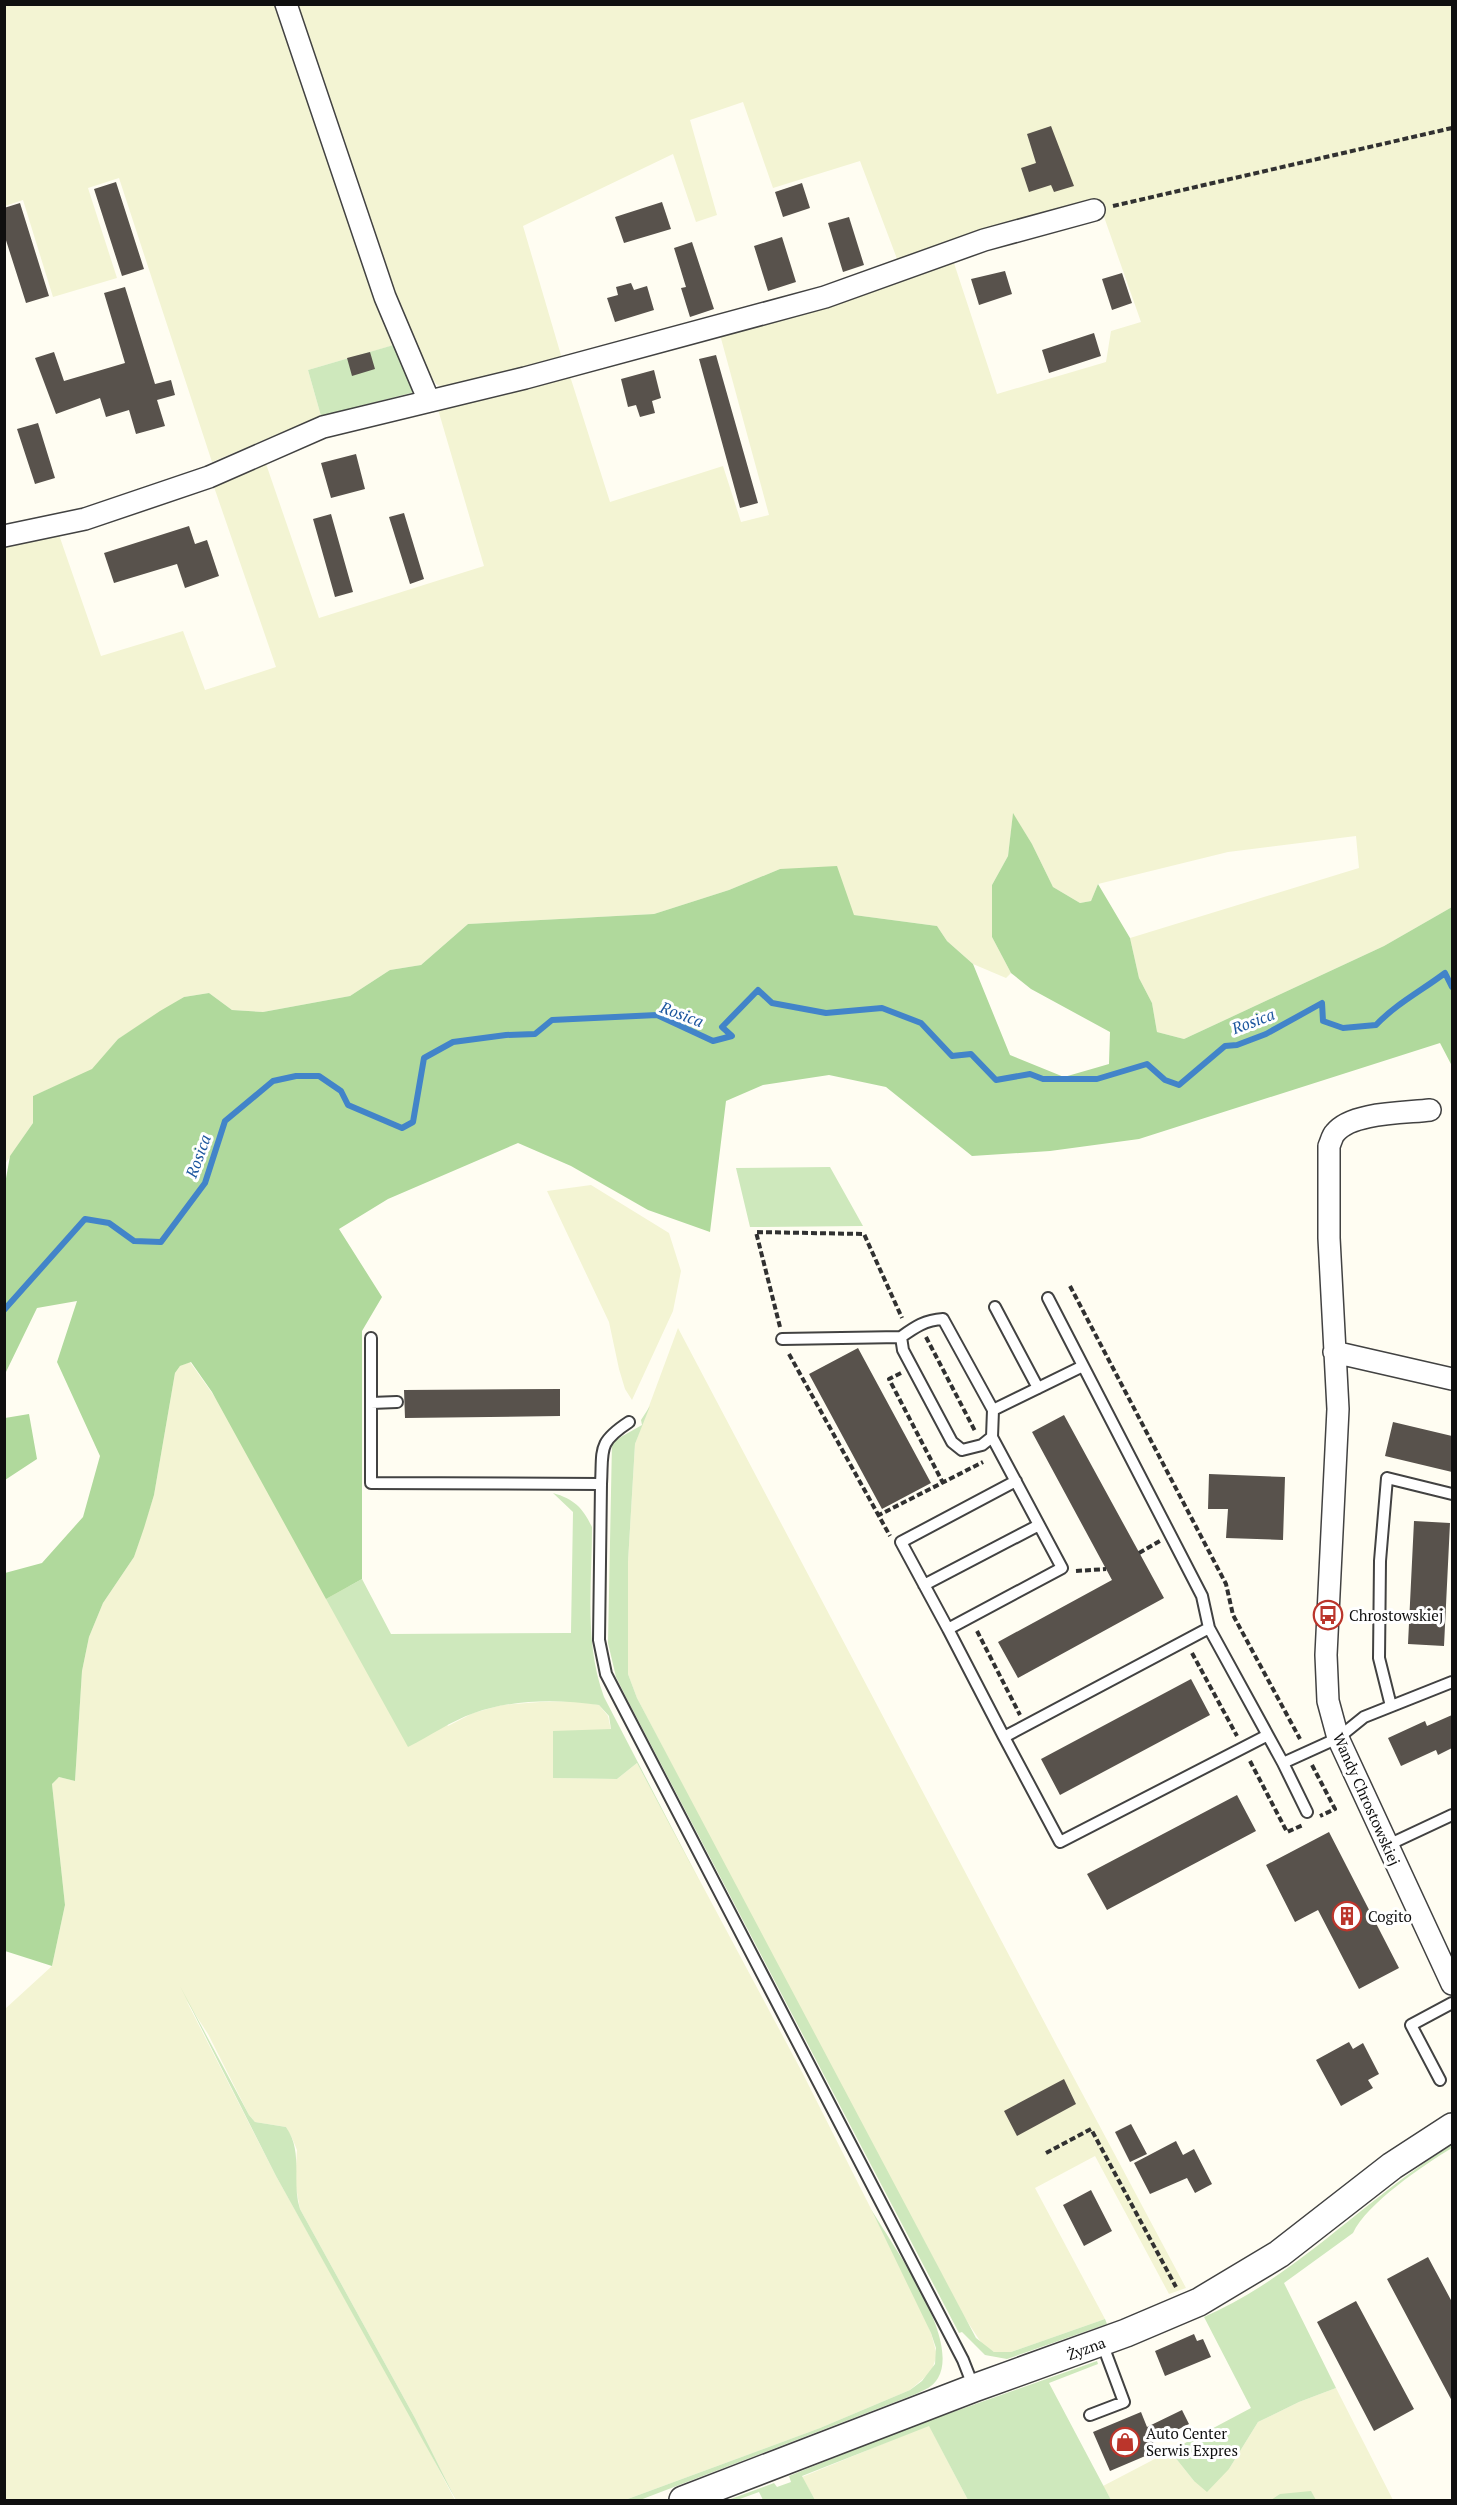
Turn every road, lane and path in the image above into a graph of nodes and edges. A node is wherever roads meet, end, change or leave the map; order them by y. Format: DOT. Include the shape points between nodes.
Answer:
graph roads {
  1 [pos="286,4"];
  2 [pos="1452,128"];
  3 [pos="1094,210"];
  4 [pos="429,401"];
  5 [pos="4,536"];
  6 [pos="1430,1110"];
  7 [pos="1070,1286"];
  8 [pos="1048,1298"];
  9 [pos="995,1307"];
  10 [pos="901,1337"];
  11 [pos="371,1338"];
  12 [pos="782,1339"];
  13 [pos="1334,1353"];
  14 [pos="1083,1366"];
  15 [pos="912,1367"];
  16 [pos="1452,1379"];
  17 [pos="1038,1388"];
  18 [pos="371,1402"];
  19 [pos="397,1402"];
  20 [pos="993,1410"];
  21 [pos="628,1422"];
  22 [pos="992,1437"];
  23 [pos="989,1459"];
  24 [pos="1016,1481"];
  25 [pos="943,1483"];
  26 [pos="601,1484"];
  27 [pos="1452,1494"];
  28 [pos="877,1516"];
  29 [pos="1039,1525"];
  30 [pos="1155,1530"];
  31 [pos="1161,1540"];
  32 [pos="1166,1549"];
  33 [pos="1139,1552"];
  34 [pos="1070,1561"];
  35 [pos="1106,1569"];
  36 [pos="1075,1571"];
  37 [pos="1065,1576"];
  38 [pos="924,1585"];
  39 [pos="974,1624"];
  40 [pos="1209,1628"];
  41 [pos="948,1629"];
  42 [pos="1188,1639"];
  43 [pos="1184,1652"];
  44 [pos="1191,1652"];
  45 [pos="1452,1682"];
  46 [pos="1391,1706"];
  47 [pos="1027,1725"];
  48 [pos="1266,1736"];
  49 [pos="1004,1737"];
  50 [pos="1338,1738"];
  51 [pos="1301,1742"];
  52 [pos="1243,1748"];
  53 [pos="1317,1762"];
  54 [pos="1283,1763"];
  55 [pos="1452,1815"];
  56 [pos="1310,1818"];
  57 [pos="1388,1845"];
  58 [pos="1452,1984"];
  59 [pos="1452,2003"];
  60 [pos="1440,2080"];
  61 [pos="1452,2127"];
  62 [pos="1046,2153"];
  63 [pos="1187,2308"];
  64 [pos="1102,2342"];
  65 [pos="974,2388"];
  66 [pos="1090,2415"];
  67 [pos="682,2500"];
  1 -- 4 [label="street" via="385,297"];
  2 -- 3 [label="path"];
  3 -- 4 [label="street" via="984,240 825,297"];
  4 -- 5 [label="street" via="323,427 209,477 85,519"];
  6 -- 13 [label="street, Wandy Chrostowskiej" via="1349,1122 1335,1132 1329,1146"];
  7 -- 51 [label="path" via="1226,1584 1233,1615"];
  8 -- 14 [label="lane"];
  9 -- 17 [label="lane"];
  10 -- 12 [label="lane"];
  10 -- 15 [label="lane"];
  10 -- 20 [label="lane" via="929,1320 943,1319"];
  11 -- 18 [label="lane"];
  13 -- 16 [label="street"];
  13 -- 50 [label="street, Wandy Chrostowskiej" via="1338,1409 1326,1655 1328,1701"];
  14 -- 17 [label="lane"];
  14 -- 40 [label="lane" via="1202,1596"];
  15 -- 22 [label="lane" via="952,1442 962,1450 971,1449"];
  15 -- 25 [label="path" via="889,1379"];
  17 -- 20 [label="lane"];
  18 -- 19 [label="lane"];
  18 -- 26 [label="lane" via="371,1483"];
  20 -- 22 [label="lane"];
  21 -- 26 [label="lane" via="604,1444"];
  22 -- 24 [label="lane"];
  23 -- 25 [label="path"];
  24 -- 29 [label="lane"];
  24 -- 38 [label="lane" via="901,1542"];
  25 -- 28 [label="path"];
  26 -- 65 [label="lane" via="599,1640 606,1674 963,2360"];
  27 -- 46 [label="lane" via="1387,1478 1380,1561 1379,1658"];
  29 -- 38 [label="lane"];
  29 -- 41 [label="lane" via="1062,1568"];
  30 -- 31 [label="path"];
  31 -- 32 [label="path"];
  31 -- 33 [label="path"];
  34 -- 36 [label="path"];
  35 -- 36 [label="path"];
  36 -- 37 [label="path"];
  38 -- 41 [label="lane"];
  39 -- 47 [label="path"];
  40 -- 42 [label="lane"];
  40 -- 48 [label="lane"];
  41 -- 49 [label="lane"];
  42 -- 44 [label="path"];
  42 -- 47 [label="lane"];
  43 -- 44 [label="path"];
  44 -- 52 [label="path"];
  45 -- 46 [label="lane"];
  46 -- 50 [label="lane" via="1364,1717"];
  47 -- 49 [label="lane"];
  48 -- 52 [label="lane"];
  48 -- 54 [label="lane"];
  49 -- 52 [label="lane" via="1060,1842"];
  50 -- 54 [label="lane"];
  50 -- 57 [label="street, Wandy Chrostowskiej"];
  52 -- 56 [label="path" via="1287,1832"];
  53 -- 56 [label="path" via="1310,1766 1335,1809"];
  54 -- 56 [label="lane"];
  55 -- 57 [label="lane"];
  57 -- 58 [label="street, Wandy Chrostowskiej"];
  59 -- 60 [label="lane" via="1412,2025"];
  61 -- 63 [label="street, Żyzna" via="1406,2156 1279,2254"];
  62 -- 63 [label="path" via="1091,2129"];
  63 -- 64 [label="street, Żyzna"];
  64 -- 65 [label="street, Żyzna"];
  64 -- 66 [label="lane" via="1124,2402"];
  65 -- 67 [label="street, Żyzna"];
}
